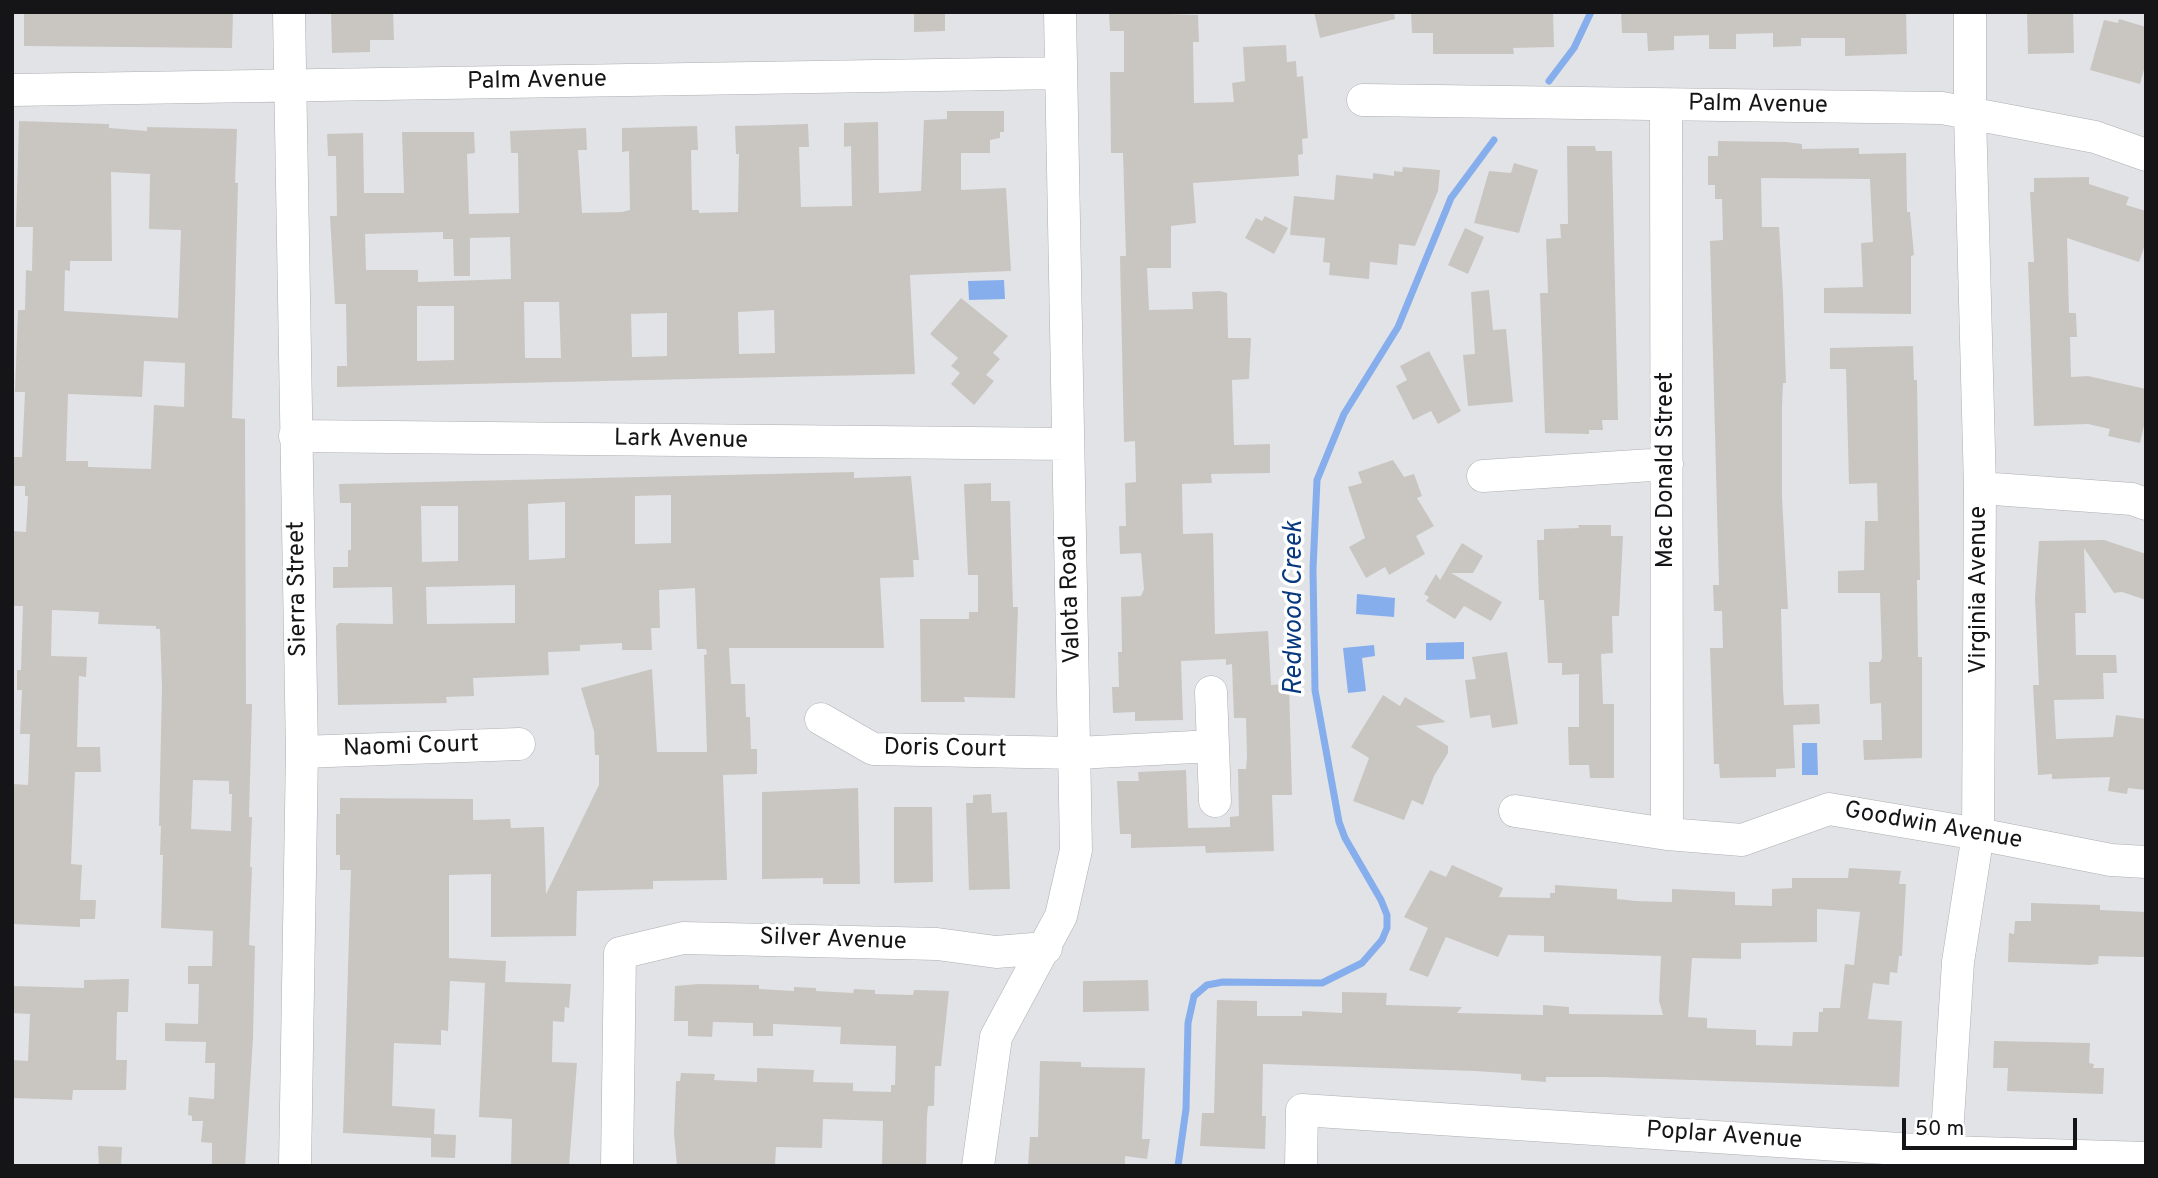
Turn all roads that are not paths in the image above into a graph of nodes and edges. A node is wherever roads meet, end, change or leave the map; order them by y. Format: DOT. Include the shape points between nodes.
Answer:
graph roads {
  1 [pos="289,12"];
  2 [pos="1060,12"];
  3 [pos="1970,12"];
  4 [pos="1061,73"];
  5 [pos="290,86"];
  6 [pos="12,90"];
  7 [pos="1363,100"];
  8 [pos="1666,105"];
  9 [pos="1970,114"];
  10 [pos="2146,155"];
  11 [pos="295,436"];
  12 [pos="1067,444"];
  13 [pos="1667,464"];
  14 [pos="1483,476"];
  15 [pos="1980,488"];
  16 [pos="2146,504"];
  17 [pos="1211,692"];
  18 [pos="821,719"];
  19 [pos="519,744"];
  20 [pos="1213,746"];
  21 [pos="302,752"];
  22 [pos="1077,753"];
  23 [pos="1215,801"];
  24 [pos="1516,811"];
  25 [pos="1667,834"];
  26 [pos="1978,834"];
  27 [pos="2146,862"];
  28 [pos="1046,948"];
  29 [pos="2146,1158"];
  30 [pos="1946,1159"];
  31 [pos="295,1166"];
  32 [pos="617,1166"];
  33 [pos="978,1166"];
  34 [pos="1301,1166"];
  1 -- 5 [label="street, Sierra Street"];
  2 -- 4 [label="street, Valota Road"];
  3 -- 9 [label="street, Virginia Avenue"];
  4 -- 5 [label="street, Palm Avenue"];
  4 -- 12 [label="street, Valota Road"];
  5 -- 6 [label="street, Palm Avenue"];
  5 -- 11 [label="street, Sierra Street"];
  7 -- 8 [label="street, Palm Avenue"];
  8 -- 9 [label="street, Palm Avenue" via="1942,108"];
  8 -- 13 [label="street, Mac Donald Street"];
  9 -- 10 [label="street, Palm Avenue" via="2095,136"];
  9 -- 15 [label="street, Virginia Avenue"];
  11 -- 12 [label="street, Lark Avenue"];
  11 -- 21 [label="street, Sierra Street"];
  12 -- 22 [label="street, Valota Road"];
  13 -- 14 [label="street"];
  13 -- 25 [label="street, Mac Donald Street"];
  15 -- 16 [label="street" via="2132,499"];
  15 -- 26 [label="street, Virginia Avenue"];
  17 -- 20 [label="street"];
  18 -- 22 [label="street, Doris Court" via="873,749"];
  19 -- 21 [label="street, Naomi Court"];
  20 -- 22 [label="street, Doris Court"];
  20 -- 23 [label="street"];
  21 -- 31 [label="street, Sierra Street"];
  22 -- 28 [label="street, Valota Road" via="1076,850 1061,916"];
  24 -- 25 [label="street, Goodwin Avenue"];
  25 -- 26 [label="street, Goodwin Avenue" via="1742,840 1829,809"];
  26 -- 27 [label="street, Goodwin Avenue" via="2111,860"];
  26 -- 30 [label="street, Virginia Avenue" via="1958,962"];
  28 -- 32 [label="street, Silver Avenue" via="996,952 937,944 683,937 620,953"];
  28 -- 33 [label="street, Valota Road" via="996,1037"];
  29 -- 30 [label="street, Poplar Avenue"];
  30 -- 34 [label="street, Poplar Avenue" via="1302,1110"];
}
